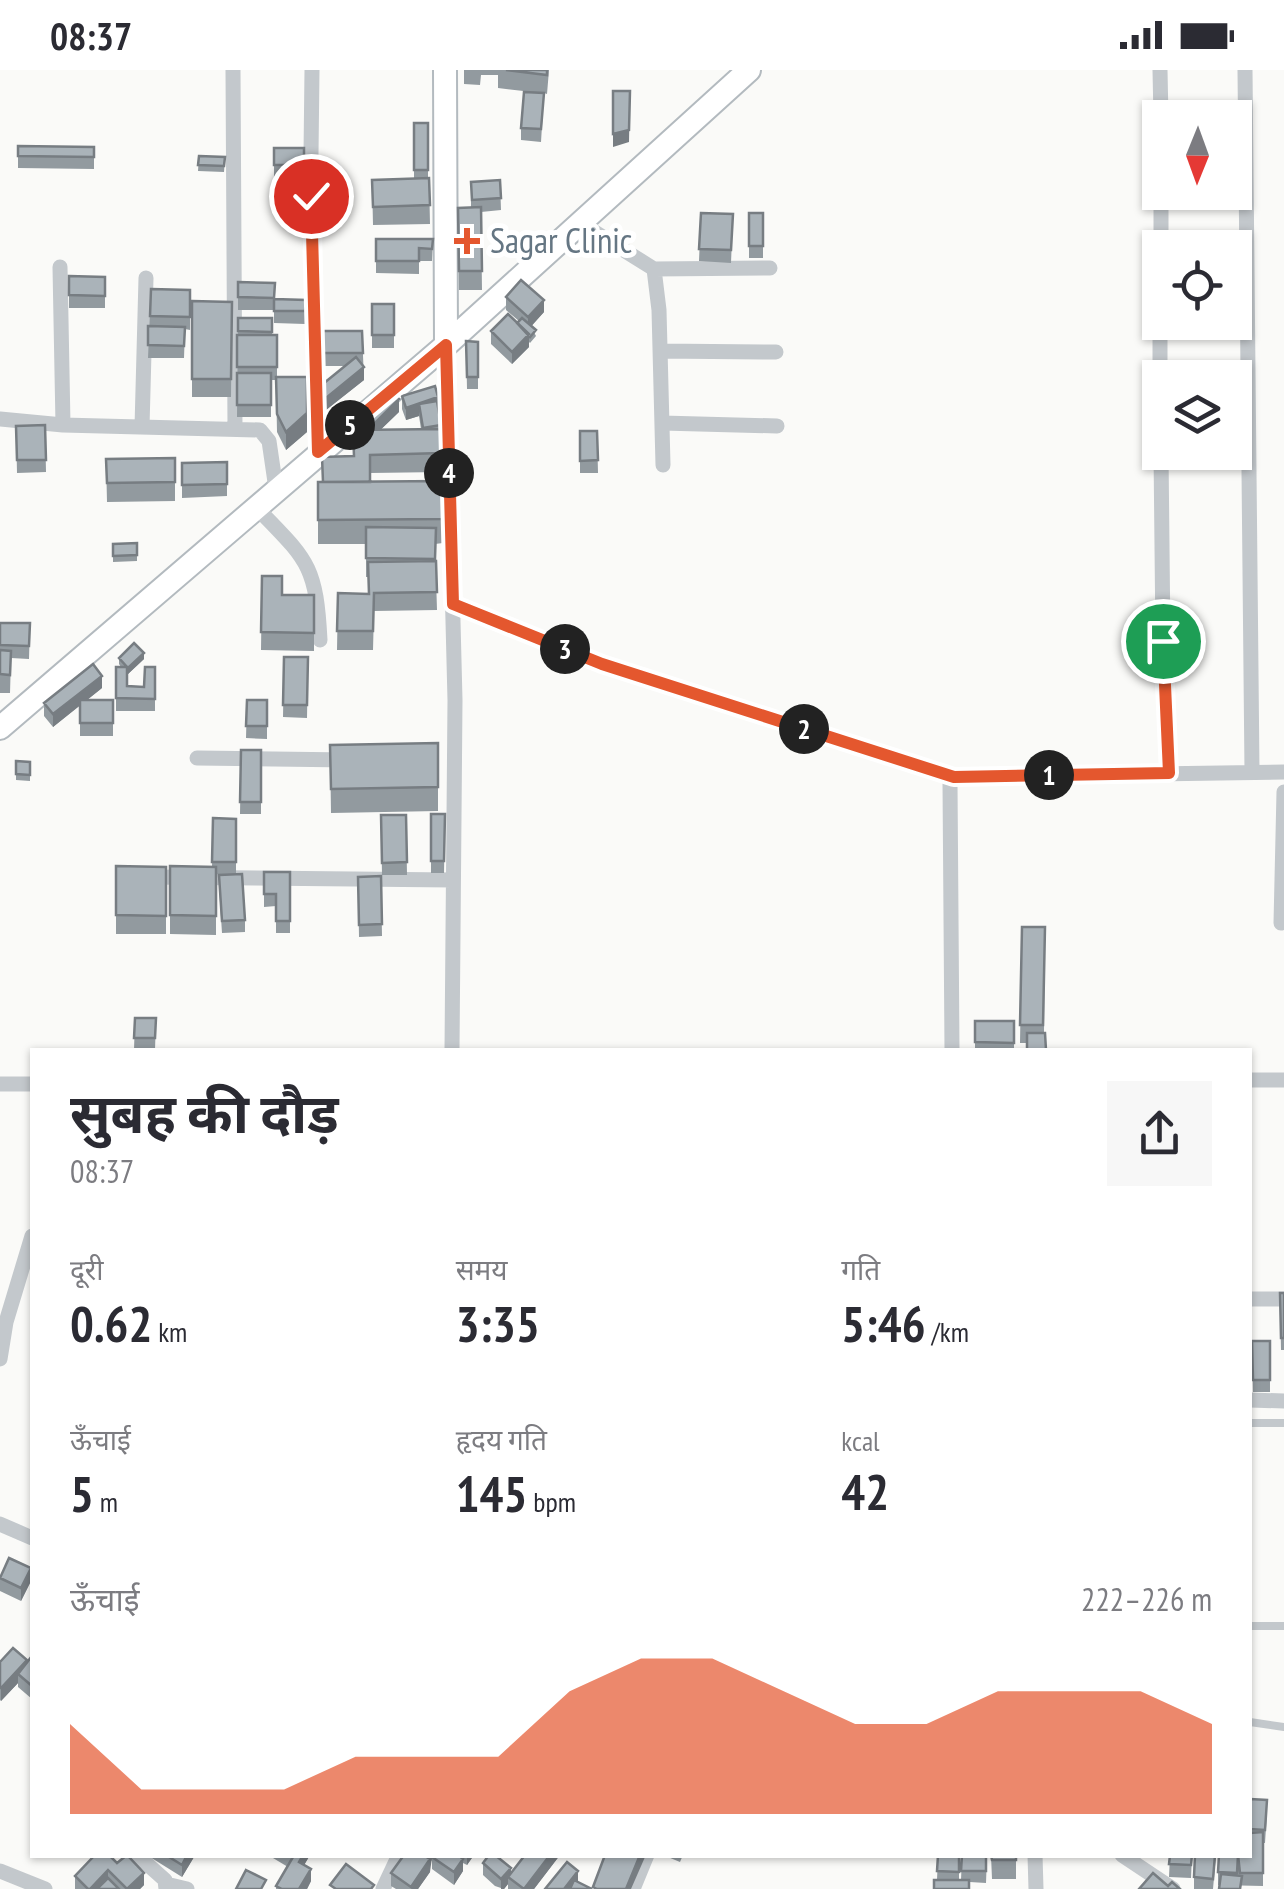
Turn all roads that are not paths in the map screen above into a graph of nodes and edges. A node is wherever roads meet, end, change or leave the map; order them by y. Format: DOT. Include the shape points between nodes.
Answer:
graph roads {
  1 [pos="233,70"];
  2 [pos="312,70"];
  3 [pos="445,70"];
  4 [pos="1160,70"];
  5 [pos="1245,70"];
  6 [pos="741,73"];
  7 [pos="1161,100"];
  8 [pos="582,224"];
  9 [pos="60,268"];
  10 [pos="770,268"];
  11 [pos="654,269"];
  12 [pos="146,278"];
  13 [pos="446,345"];
  14 [pos="660,350"];
  15 [pos="776,352"];
  16 [pos="1241,360"];
  17 [pos="0,420"];
  18 [pos="662,423"];
  19 [pos="63,425"];
  20 [pos="142,426"];
  21 [pos="777,426"];
  22 [pos="235,428"];
  23 [pos="318,452"];
  24 [pos="663,464"];
  25 [pos="1161,470"];
  26 [pos="1242,470"];
  27 [pos="276,489"];
  28 [pos="256,507"];
  29 [pos="453,604"];
  30 [pos="320,640"];
  31 [pos="0,728"];
  32 [pos="197,758"];
  33 [pos="375,760"];
  34 [pos="434,761"];
  35 [pos="454,762"];
  36 [pos="1252,772"];
  37 [pos="1284,772"];
  38 [pos="1169,773"];
  39 [pos="954,777"];
  40 [pos="1284,792"];
  41 [pos="125,877"];
  42 [pos="453,880"];
  43 [pos="1281,923"];
  44 [pos="452,1048"];
  45 [pos="952,1048"];
  46 [pos="1252,1080"];
  47 [pos="1284,1080"];
  48 [pos="0,1084"];
  49 [pos="30,1084"];
  50 [pos="30,1243"];
  51 [pos="1252,1299"];
  52 [pos="1284,1299"];
  53 [pos="0,1360"];
  54 [pos="1252,1400"];
  55 [pos="1284,1400"];
  56 [pos="1252,1423"];
  57 [pos="1284,1423"];
  58 [pos="0,1524"];
  59 [pos="30,1537"];
  60 [pos="1252,1626"];
  61 [pos="1284,1626"];
  62 [pos="1252,1722"];
  63 [pos="1284,1727"];
  64 [pos="140,1858"];
  65 [pos="398,1858"];
  66 [pos="646,1858"];
  67 [pos="1036,1858"];
  68 [pos="1126,1858"];
  69 [pos="0,1870"];
  70 [pos="166,1886"];
  71 [pos="45,1889"];
  72 [pos="187,1889"];
  73 [pos="383,1889"];
  74 [pos="633,1889"];
  75 [pos="1036,1889"];
  76 [pos="1173,1889"];
  1 -- 22 [label="street"];
  2 -- 23 [label="street"];
  3 -- 13 [label="street"];
  4 -- 7 [label="street"];
  5 -- 16 [label="street"];
  6 -- 8 [label="street"];
  8 -- 11 [label="street"];
  8 -- 13 [label="street"];
  9 -- 19 [label="street"];
  10 -- 11 [label="street"];
  11 -- 14 [label="street"];
  12 -- 20 [label="street"];
  13 -- 23 [label="street"];
  13 -- 29 [label="street"];
  14 -- 15 [label="street"];
  14 -- 18 [label="street"];
  17 -- 19 [label="street"];
  18 -- 21 [label="street"];
  18 -- 24 [label="street"];
  19 -- 20 [label="street"];
  20 -- 22 [label="street"];
  22 -- 27 [label="street" via="266,433"];
  23 -- 27 [label="street"];
  25 -- 38 [label="street"];
  26 -- 36 [label="street"];
  27 -- 28 [label="street"];
  28 -- 30 [label="street" via="305,558"];
  28 -- 31 [label="street"];
  29 -- 35 [label="street"];
  29 -- 39 [label="lane" via="602,664"];
  32 -- 33 [label="street"];
  34 -- 35 [label="street"];
  35 -- 42 [label="street"];
  36 -- 37 [label="street"];
  36 -- 38 [label="street"];
  38 -- 39 [label="street"];
  39 -- 45 [label="street"];
  40 -- 43 [label="street"];
  41 -- 42 [label="street"];
  42 -- 44 [label="street"];
  46 -- 47 [label="street"];
  48 -- 49 [label="street"];
  50 -- 53 [label="street"];
  51 -- 52 [label="street"];
  54 -- 55 [label="street"];
  56 -- 57 [label="lane"];
  58 -- 59 [label="street"];
  60 -- 61 [label="lane"];
  62 -- 63 [label="lane"];
  64 -- 70 [label="street"];
  65 -- 73 [label="street"];
  66 -- 74 [label="street"];
  67 -- 75 [label="street"];
  68 -- 76 [label="street"];
  69 -- 71 [label="street"];
  70 -- 72 [label="street"];
}
